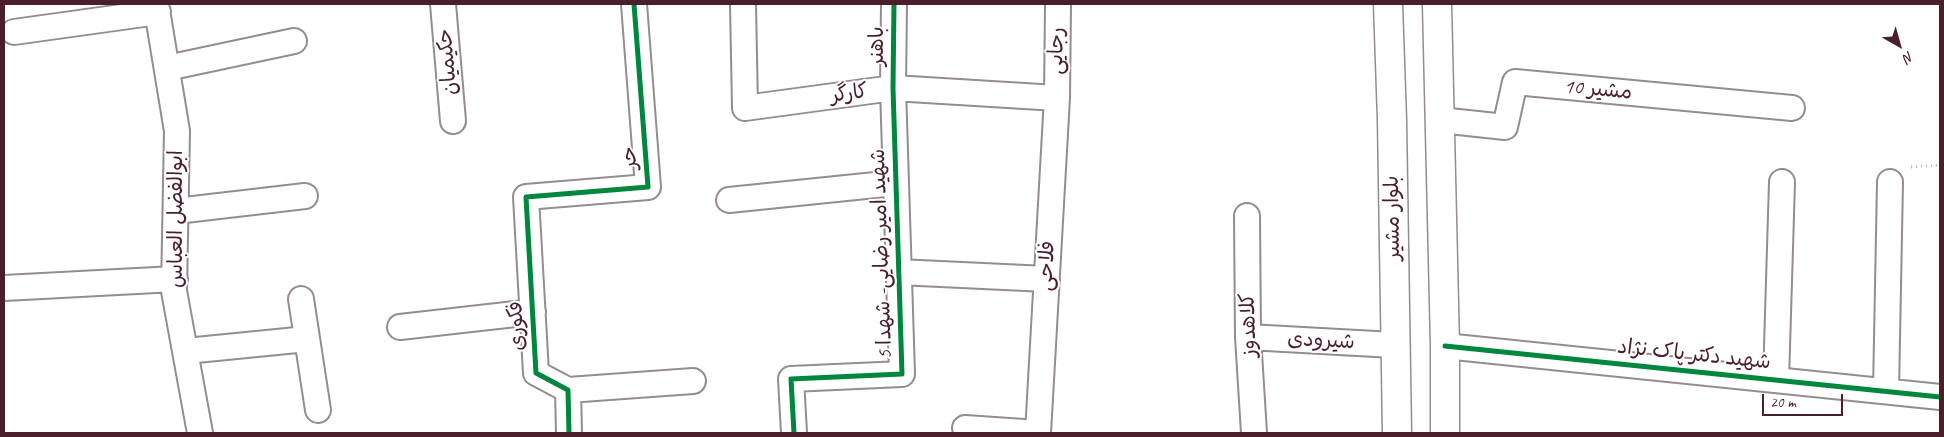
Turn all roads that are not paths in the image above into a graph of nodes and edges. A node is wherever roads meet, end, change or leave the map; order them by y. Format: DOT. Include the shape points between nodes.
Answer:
graph roads {
  1 [pos="443,4"];
  2 [pos="634,4"];
  3 [pos="743,4"];
  4 [pos="894,4"];
  5 [pos="1058,4"];
  6 [pos="1388,4"];
  7 [pos="1437,4"];
  8 [pos="157,8"];
  9 [pos="14,32"];
  10 [pos="294,41"];
  11 [pos="167,68"];
  12 [pos="893,88"];
  13 [pos="1057,98"];
  14 [pos="1792,108"];
  15 [pos="1440,120"];
  16 [pos="453,121"];
  17 [pos="1782,182"];
  18 [pos="1890,182"];
  19 [pos="895,183"];
  20 [pos="305,196"];
  21 [pos="526,197"];
  22 [pos="729,200"];
  23 [pos="176,211"];
  24 [pos="1247,216"];
  25 [pos="898,272"];
  26 [pos="175,279"];
  27 [pos="1046,279"];
  28 [pos="4,288"];
  29 [pos="301,299"];
  30 [pos="532,312"];
  31 [pos="400,327"];
  32 [pos="1248,337"];
  33 [pos="307,339"];
  34 [pos="1394,345"];
  35 [pos="1445,346"];
  36 [pos="186,351"];
  37 [pos="1776,380"];
  38 [pos="693,381"];
  39 [pos="568,390"];
  40 [pos="1886,391"];
  41 [pos="1940,397"];
  42 [pos="318,410"];
  43 [pos="965,428"];
  44 [pos="200,433"];
  45 [pos="569,433"];
  46 [pos="794,433"];
  47 [pos="1038,433"];
  48 [pos="1254,433"];
  49 [pos="1396,433"];
  50 [pos="1445,433"];
  1 -- 16 [label="street, حکیمیان"];
  2 -- 21 [label="street, حر" via="648,186"];
  3 -- 12 [label="street, کارگر" via="745,108"];
  4 -- 12 [label="street, باهنر"];
  5 -- 13 [label="street, رجایی"];
  6 -- 34 [label="main road, بلوار مشیر"];
  7 -- 15 [label="main road"];
  8 -- 9 [label="street"];
  8 -- 11 [label="street, ابوالفضل العباس"];
  10 -- 11 [label="street"];
  11 -- 23 [label="street, ابوالفضل العباس" via="177,131"];
  12 -- 13 [label="street, کارگر"];
  12 -- 19 [label="street, شهید امیر رضایی- شهدا 5"];
  13 -- 27 [label="street, فلاحی"];
  14 -- 15 [label="street, مشیر 10" via="1515,82 1505,127"];
  15 -- 35 [label="main road"];
  17 -- 37 [label="street"];
  18 -- 40 [label="street"];
  19 -- 22 [label="street"];
  19 -- 25 [label="street, شهید امیر رضایی- شهدا 5"];
  20 -- 23 [label="street"];
  21 -- 30 [label="street, فکوری"];
  23 -- 26 [label="street, ابوالفضل العباس"];
  24 -- 32 [label="street, کلاهدوز"];
  25 -- 27 [label="street"];
  25 -- 46 [label="street, شهید امیر رضایی- شهدا 5" via="902,374 791,379"];
  26 -- 28 [label="street"];
  26 -- 36 [label="street, ابوالفضل العباس" via="174,291"];
  27 -- 47 [label="street, فلاحی"];
  29 -- 33 [label="street"];
  30 -- 31 [label="street"];
  30 -- 39 [label="street, فکوری" via="536,373"];
  32 -- 34 [label="street, شیرودی"];
  32 -- 48 [label="street, کلاهدوز"];
  33 -- 36 [label="street"];
  33 -- 42 [label="street"];
  34 -- 49 [label="main road, بلوار مشیر"];
  35 -- 37 [label="street, شهید دکتر پاک نژاد"];
  35 -- 50 [label="main road"];
  36 -- 44 [label="street, ابوالفضل العباس"];
  37 -- 40 [label="street, شهید دکتر پاک نژاد"];
  38 -- 39 [label="street"];
  39 -- 45 [label="street"];
  40 -- 41 [label="street, شهید دکتر پاک نژاد"];
  43 -- 47 [label="street"];
}
